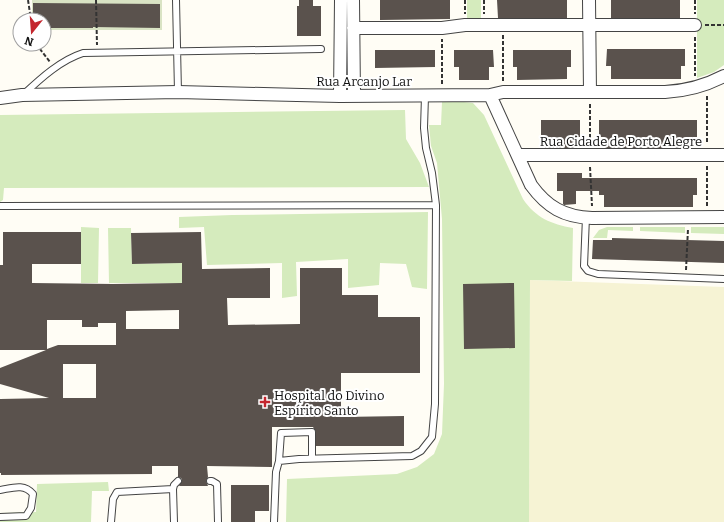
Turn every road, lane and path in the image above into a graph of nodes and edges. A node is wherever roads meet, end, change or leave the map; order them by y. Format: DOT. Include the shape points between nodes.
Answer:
graph roads {
  1 [pos="28,0"];
  2 [pos="96,0"];
  3 [pos="176,0"];
  4 [pos="342,0"];
  5 [pos="353,0"];
  6 [pos="589,0"];
  7 [pos="695,0"];
  8 [pos="30,12"];
  9 [pos="503,25"];
  10 [pos="695,25"];
  11 [pos="724,25"];
  12 [pos="589,26"];
  13 [pos="353,28"];
  14 [pos="442,28"];
  15 [pos="321,49"];
  16 [pos="42,52"];
  17 [pos="97,52"];
  18 [pos="176,52"];
  19 [pos="55,68"];
  20 [pos="724,76"];
  21 [pos="701,86"];
  22 [pos="178,92"];
  23 [pos="503,92"];
  24 [pos="590,92"];
  25 [pos="22,95"];
  26 [pos="442,95"];
  27 [pos="490,95"];
  28 [pos="340,96"];
  29 [pos="354,96"];
  30 [pos="425,96"];
  31 [pos="0,98"];
  32 [pos="518,155"];
  33 [pos="590,155"];
  34 [pos="707,155"];
  35 [pos="724,155"];
  36 [pos="436,205"];
  37 [pos="0,206"];
  38 [pos="707,217"];
  39 [pos="724,217"];
  40 [pos="589,218"];
  41 [pos="688,231"];
  42 [pos="686,262"];
  43 [pos="724,279"];
  44 [pos="312,458"];
  45 [pos="280,461"];
  46 [pos="178,481"];
  47 [pos="210,481"];
  48 [pos="173,489"];
  49 [pos="0,490"];
  50 [pos="0,517"];
  51 [pos="111,522"];
  52 [pos="174,522"];
  53 [pos="218,522"];
  54 [pos="274,522"];
  1 -- 8 [label="path"];
  2 -- 17 [label="path"];
  3 -- 18 [label="lane"];
  4 -- 28 [label="street"];
  5 -- 13 [label="street"];
  6 -- 12 [label="street"];
  7 -- 10 [label="path"];
  9 -- 12 [label="street"];
  9 -- 14 [label="street"];
  9 -- 23 [label="path"];
  10 -- 11 [label="path"];
  10 -- 12 [label="street"];
  10 -- 21 [label="path"];
  12 -- 24 [label="street"];
  13 -- 14 [label="street"];
  13 -- 29 [label="street"];
  14 -- 26 [label="path"];
  15 -- 18 [label="lane"];
  16 -- 19 [label="path"];
  17 -- 18 [label="lane"];
  17 -- 19 [label="lane" via="76,55"];
  18 -- 22 [label="lane"];
  19 -- 25 [label="lane"];
  20 -- 21 [label="street, Rua Arcanjo Lar"];
  21 -- 24 [label="street, Rua Arcanjo Lar" via="664,92"];
  21 -- 34 [label="path"];
  22 -- 25 [label="street, Rua Arcanjo Lar"];
  22 -- 28 [label="street, Rua Arcanjo Lar"];
  23 -- 24 [label="street, Rua Arcanjo Lar"];
  23 -- 27 [label="street, Rua Arcanjo Lar"];
  24 -- 33 [label="path"];
  25 -- 31 [label="street, Rua Arcanjo Lar"];
  26 -- 27 [label="street, Rua Arcanjo Lar"];
  26 -- 30 [label="street, Rua Arcanjo Lar"];
  27 -- 32 [label="street"];
  28 -- 29 [label="street, Rua Arcanjo Lar"];
  29 -- 30 [label="street, Rua Arcanjo Lar"];
  30 -- 36 [label="lane" via="426,148"];
  32 -- 33 [label="street, Rua Cidade de Porto Alegre"];
  32 -- 40 [label="street" via="531,184 544,200 561,211"];
  33 -- 34 [label="street, Rua Cidade de Porto Alegre"];
  33 -- 40 [label="path"];
  34 -- 35 [label="street, Rua Cidade de Porto Alegre"];
  34 -- 38 [label="path"];
  36 -- 37 [label="lane"];
  36 -- 44 [label="lane" via="435,404 432,437 421,451 412,456"];
  38 -- 39 [label="street"];
  38 -- 40 [label="street"];
  40 -- 43 [label="lane" via="584,266 588,271 598,274"];
  41 -- 42 [label="path"];
  44 -- 45 [label="lane"];
  44 -- 45 [label="lane" via="312,432 281,433"];
  45 -- 54 [label="lane" via="276,472"];
  46 -- 48 [label="lane"];
  47 -- 53 [label="lane" via="217,484"];
  48 -- 51 [label="lane" via="117,492 113,499"];
  48 -- 52 [label="lane"];
  49 -- 50 [label="lane" via="20,486 29,489 33,494 31,508 26,516"];
}
